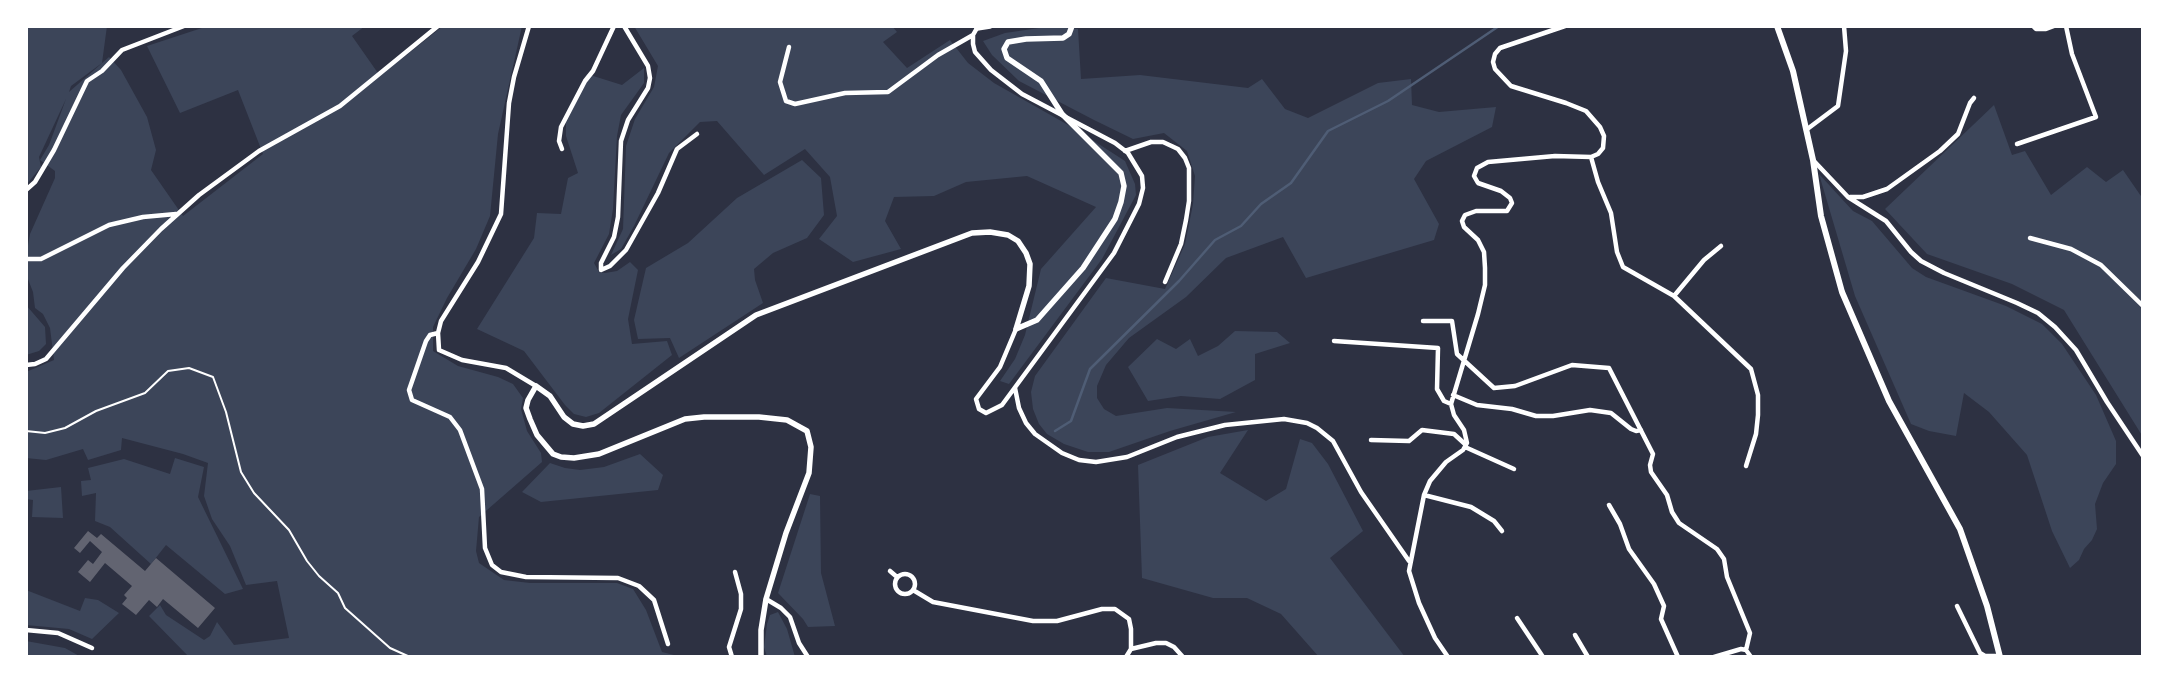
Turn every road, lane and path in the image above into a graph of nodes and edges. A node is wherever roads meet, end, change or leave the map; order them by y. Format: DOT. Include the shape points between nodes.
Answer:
graph roads {
  1 [pos="184,26"];
  2 [pos="438,26"];
  3 [pos="529,26"];
  4 [pos="614,26"];
  5 [pos="624,26"];
  6 [pos="990,26"];
  7 [pos="1072,26"];
  8 [pos="1565,26"];
  9 [pos="1777,26"];
  10 [pos="1844,26"];
  11 [pos="2033,26"];
  12 [pos="2054,26"];
  13 [pos="2066,26"];
  14 [pos="978,27"];
  15 [pos="973,35"];
  16 [pos="789,47"];
  17 [pos="1974,98"];
  18 [pos="1062,114"];
  19 [pos="1806,130"];
  20 [pos="697,134"];
  21 [pos="2017,144"];
  22 [pos="562,149"];
  23 [pos="1125,151"];
  24 [pos="1591,157"];
  25 [pos="1812,160"];
  26 [pos="26,190"];
  27 [pos="1848,197"];
  28 [pos="176,214"];
  29 [pos="2030,238"];
  30 [pos="1721,246"];
  31 [pos="26,259"];
  32 [pos="1165,282"];
  33 [pos="1674,296"];
  34 [pos="2143,306"];
  35 [pos="1423,320"];
  36 [pos="1016,329"];
  37 [pos="438,333"];
  38 [pos="1334,341"];
  39 [pos="1464,359"];
  40 [pos="26,366"];
  41 [pos="536,386"];
  42 [pos="1015,388"];
  43 [pos="1453,395"];
  44 [pos="1451,404"];
  45 [pos="1641,430"];
  46 [pos="26,431"];
  47 [pos="1371,440"];
  48 [pos="1465,446"];
  49 [pos="2143,456"];
  50 [pos="1746,466"];
  51 [pos="1514,469"];
  52 [pos="1424,495"];
  53 [pos="1609,505"];
  54 [pos="1502,531"];
  55 [pos="1409,561"];
  56 [pos="890,571"];
  57 [pos="735,572"];
  58 [pos="897,577"];
  59 [pos="913,590"];
  60 [pos="766,599"];
  61 [pos="1958,606"];
  62 [pos="1517,618"];
  63 [pos="26,630"];
  64 [pos="1575,635"];
  65 [pos="668,644"];
  66 [pos="92,648"];
  67 [pos="1131,649"];
  68 [pos="1746,650"];
  69 [pos="1999,656"];
  70 [pos="410,657"];
  71 [pos="732,657"];
  72 [pos="761,657"];
  73 [pos="808,657"];
  74 [pos="1126,657"];
  75 [pos="1183,657"];
  76 [pos="1448,657"];
  77 [pos="1543,657"];
  78 [pos="1588,657"];
  79 [pos="1678,657"];
  80 [pos="1714,657"];
  81 [pos="1751,657"];
  1 -- 26 [label="street" via="122,50 87,81 54,150 35,182"];
  2 -- 28 [label="street" via="340,106 259,151 211,184"];
  3 -- 37 [label="street" via="509,103 501,214 478,262 441,321"];
  4 -- 22 [label="street" via="561,127 559,141"];
  5 -- 20 [label="street" via="648,66 650,78 621,141 618,216 614,237 600,263 600,270 610,266 626,250 678,150"];
  6 -- 14 [label="street"];
  7 -- 18 [label="street" via="1063,38 1026,38 1008,42 1004,50 1007,58 1042,81"];
  8 -- 24 [label="street" via="1500,48 1493,62 1495,69 1511,86 1586,111 1604,136 1603,148"];
  9 -- 19 [label="main road" via="1793,71"];
  10 -- 19 [label="street" via="1846,51 1838,106"];
  11 -- 12 [label="street" via="2046,30"];
  13 -- 21 [label="street" via="2072,54 2096,117"];
  14 -- 15 [label="street"];
  15 -- 16 [label="street" via="938,55 888,92 844,93 795,104 786,101 780,82"];
  15 -- 18 [label="street" via="975,52 991,70 1022,94"];
  17 -- 27 [label="street" via="1958,134 1940,151 1888,189 1868,196"];
  18 -- 23 [label="street"];
  18 -- 36 [label="street" via="1120,174 1124,186 1121,202 1115,219 1083,268 1037,320"];
  19 -- 25 [label="main road"];
  23 -- 32 [label="street" via="1151,142 1164,142 1178,149 1189,168 1189,201 1181,244"];
  23 -- 42 [label="street" via="1137,165 1142,182 1139,204 1129,226 1114,254"];
  24 -- 33 [label="street" via="1611,213 1617,252 1623,267"];
  24 -- 39 [label="street" via="1516,158 1488,162 1477,168 1474,176 1478,183 1502,190 1512,203 1508,211 1476,211 1465,215 1462,221 1484,252 1485,268 1485,285"];
  25 -- 27 [label="street"];
  25 -- 69 [label="main road" via="1821,216 1842,292 1890,401 1960,529 1987,606"];
  27 -- 49 [label="street" via="1886,221 1921,261 2038,313 2055,327 2076,350"];
  28 -- 31 [label="street" via="109,225 41,259"];
  28 -- 40 [label="street" via="123,268 46,359"];
  29 -- 34 [label="street" via="2072,249 2101,264"];
  30 -- 33 [label="street" via="1704,260"];
  33 -- 50 [label="street" via="1751,369 1758,395 1758,414 1756,434"];
  35 -- 39 [label="street" via="1452,321 1455,350"];
  36 -- 41 [label="street" via="1029,286 1030,264 1026,253 1018,241 1008,235 972,233 756,314 594,424 572,424 550,396"];
  36 -- 42 [label="street" via="1000,367 976,399 979,409 992,412"];
  37 -- 41 [label="street" via="439,350 462,360 506,368"];
  37 -- 65 [label="street" via="430,335 426,341 409,390 412,400 450,417 460,430 482,489 484,548 492,565 501,572 526,577 618,578 639,586 654,600"];
  38 -- 44 [label="street" via="1438,348 1437,389 1444,402"];
  39 -- 43 [label="street"];
  39 -- 45 [label="street" via="1484,382 1494,388 1515,386 1572,365 1609,368"];
  41 -- 60 [label="street" via="526,408 537,435 553,454 561,457 598,454 685,419 759,417 787,420 807,431 811,447 809,473"];
  42 -- 55 [label="street" via="1026,423 1035,434 1062,453 1079,460 1096,462 1127,457 1177,438 1225,425 1284,419 1307,423 1333,442 1361,492"];
  43 -- 44 [label="street"];
  43 -- 45 [label="street" via="1477,405 1536,416 1590,410 1611,413 1636,432"];
  44 -- 48 [label="street" via="1464,430"];
  45 -- 68 [label="street" via="1653,454 1651,472 1667,495 1679,523 1717,549 1724,559 1727,577 1750,633"];
  46 -- 70 [label="path" via="45,433 65,428 96,411 145,393 168,371 189,368 214,377 241,472 254,493 290,530 307,562 338,593 345,608 390,648"];
  47 -- 48 [label="street" via="1409,441 1422,430 1454,434"];
  48 -- 51 [label="street"];
  48 -- 52 [label="street" via="1437,472"];
  52 -- 54 [label="street" via="1471,507 1494,521"];
  52 -- 55 [label="street"];
  53 -- 79 [label="street" via="1629,549 1654,584 1664,606 1661,619"];
  55 -- 76 [label="street" via="1412,587 1435,638"];
  56 -- 58 [label="street"];
  57 -- 71 [label="street" via="741,609 729,647"];
  58 -- 59 [label="street" via="895,585 898,591 907,594"];
  58 -- 59 [label="street" via="910,574 916,582"];
  59 -- 67 [label="street" via="933,602 1033,621 1057,621 1102,609 1115,610 1128,620 1132,630"];
  60 -- 72 [label="street"];
  60 -- 73 [label="street" via="790,617 798,643"];
  61 -- 69 [label="street" via="1980,653"];
  62 -- 77 [label="street"];
  63 -- 66 [label="street" via="58,633"];
  64 -- 78 [label="street"];
  67 -- 74 [label="street"];
  67 -- 75 [label="street" via="1156,642 1166,643"];
  68 -- 80 [label="street"];
  68 -- 81 [label="street"];
}
